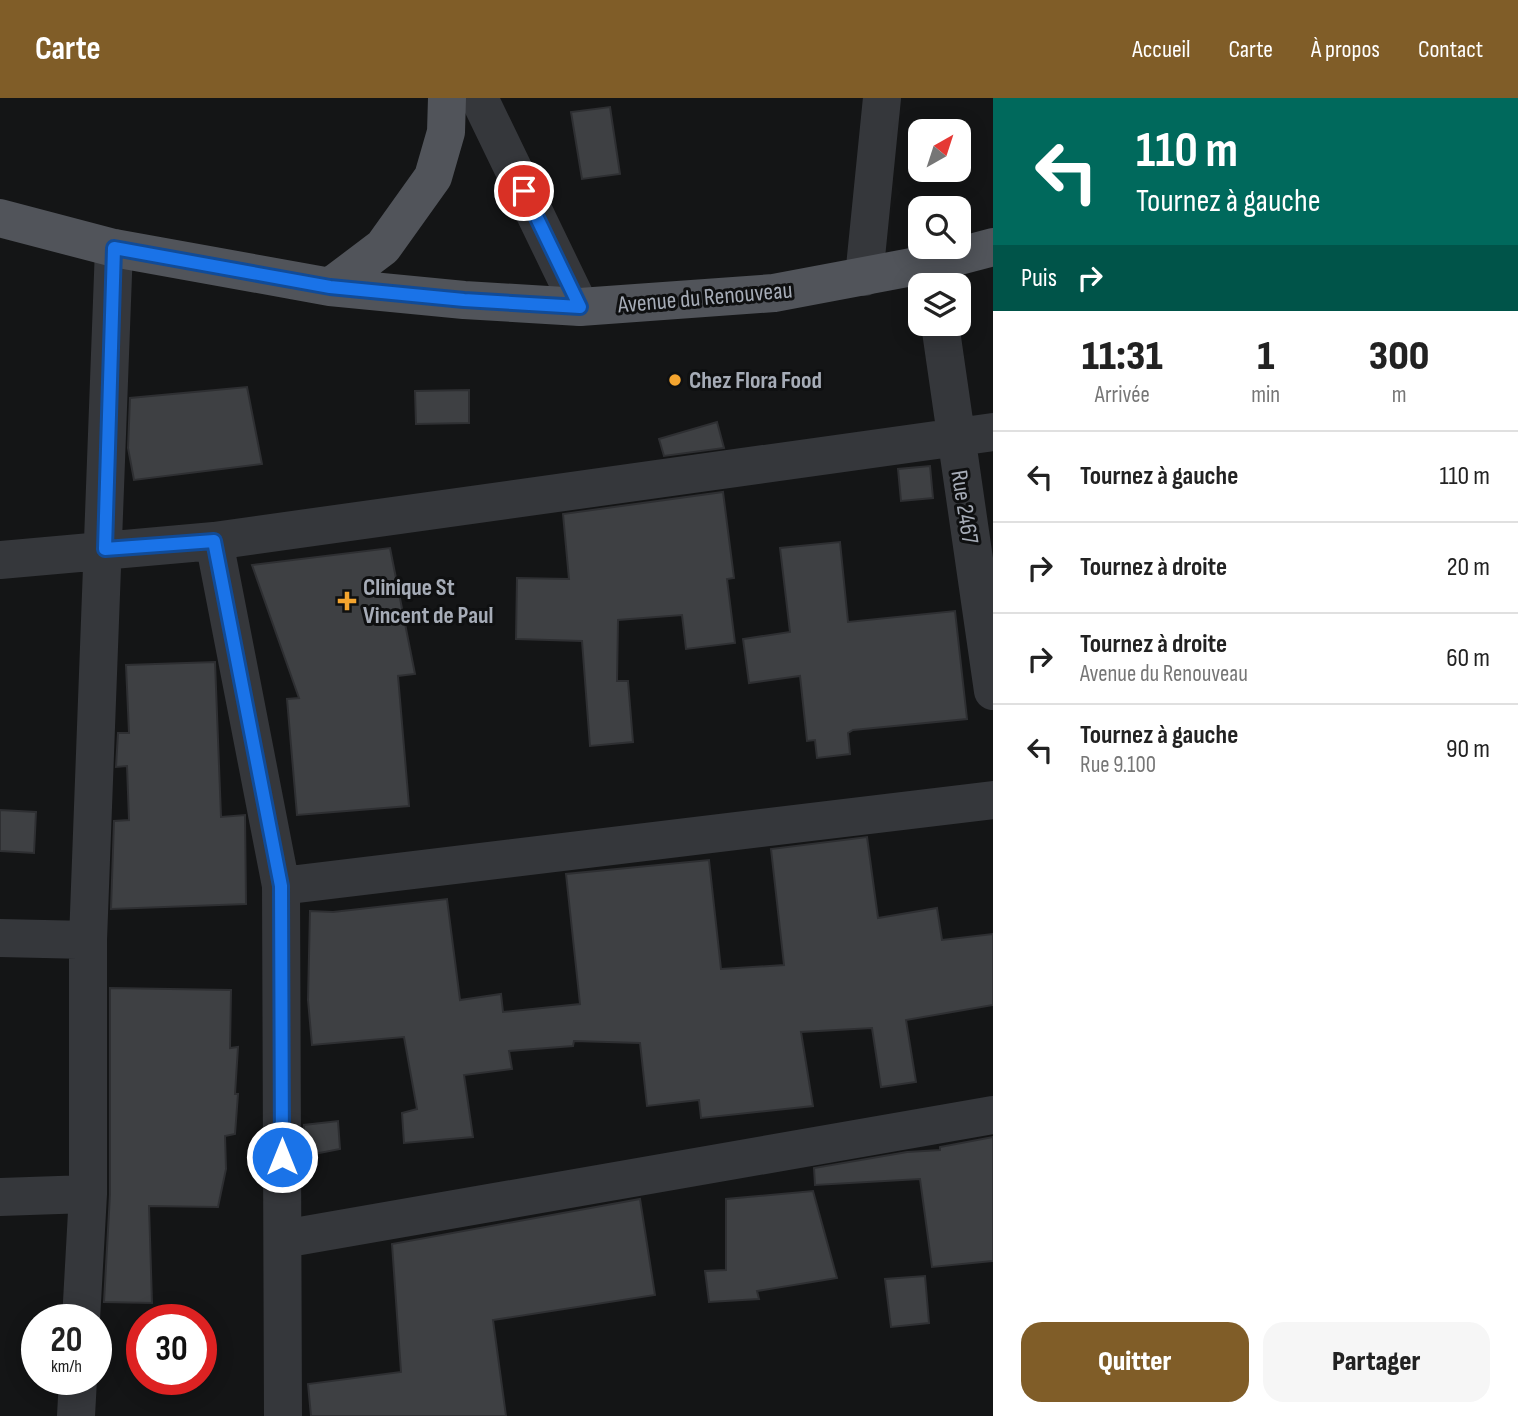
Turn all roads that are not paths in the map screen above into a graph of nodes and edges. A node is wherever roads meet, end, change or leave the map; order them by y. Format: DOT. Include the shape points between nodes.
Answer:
graph roads {
  1 [pos="447,98"];
  2 [pos="479,98"];
  3 [pos="882,98"];
  4 [pos="0,218"];
  5 [pos="993,247"];
  6 [pos="114,248"];
  7 [pos="936,273"];
  8 [pos="908,275"];
  9 [pos="864,277"];
  10 [pos="330,287"];
  11 [pos="580,307"];
  12 [pos="942,336"];
  13 [pos="993,432"];
  14 [pos="955,437"];
  15 [pos="214,541"];
  16 [pos="105,549"];
  17 [pos="0,560"];
  18 [pos="993,691"];
  19 [pos="993,800"];
  20 [pos="281,886"];
  21 [pos="0,938"];
  22 [pos="88,940"];
  23 [pos="993,1115"];
  24 [pos="88,1194"];
  25 [pos="0,1197"];
  26 [pos="283,1239"];
  27 [pos="82,1304"];
  28 [pos="77,1395"];
  29 [pos="76,1416"];
  30 [pos="283,1416"];
  1 -- 10 [label="main road" via="446,132 433,177 383,247"];
  2 -- 11 [label="street"];
  3 -- 9 [label="street"];
  4 -- 6 [label="main road, Avenue du Renouveau"];
  5 -- 7 [label="main road, Avenue du Renouveau"];
  6 -- 10 [label="main road, Avenue du Renouveau"];
  6 -- 16 [label="street"];
  8 -- 9 [label="main road, Avenue du Renouveau"];
  9 -- 11 [label="main road, Avenue du Renouveau" via="774,293"];
  10 -- 11 [label="main road, Avenue du Renouveau"];
  12 -- 14 [label="street, Rue 2467"];
  13 -- 14 [label="street"];
  14 -- 15 [label="street"];
  14 -- 18 [label="street, Rue 2467"];
  15 -- 16 [label="street"];
  15 -- 20 [label="street"];
  16 -- 17 [label="street"];
  16 -- 22 [label="street"];
  19 -- 20 [label="street"];
  20 -- 26 [label="street"];
  21 -- 22 [label="street"];
  22 -- 24 [label="street"];
  23 -- 26 [label="street"];
  24 -- 25 [label="street"];
  24 -- 27 [label="street"];
  26 -- 30 [label="street"];
  28 -- 29 [label="street"];
}
